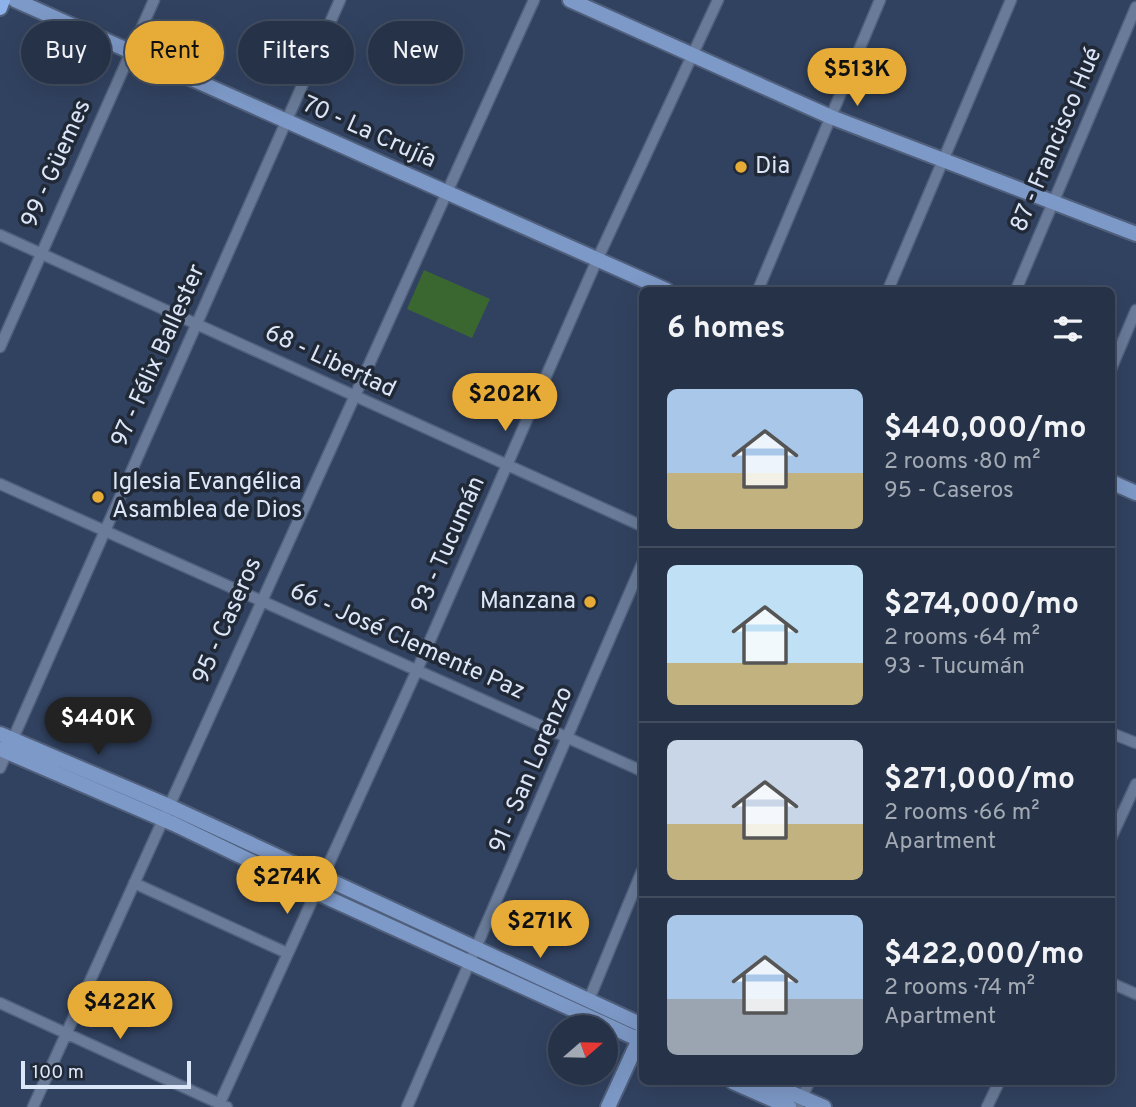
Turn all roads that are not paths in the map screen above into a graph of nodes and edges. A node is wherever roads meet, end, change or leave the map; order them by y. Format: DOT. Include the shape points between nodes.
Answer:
graph roads {
  1 [pos="3,0"];
  2 [pos="15,0"];
  3 [pos="154,0"];
  4 [pos="340,0"];
  5 [pos="534,0"];
  6 [pos="570,0"];
  7 [pos="718,0"];
  8 [pos="880,0"];
  9 [pos="1011,0"];
  10 [pos="1136,7"];
  11 [pos="0,8"];
  12 [pos="145,21"];
  13 [pos="125,49"];
  14 [pos="692,56"];
  15 [pos="125,65"];
  16 [pos="203,84"];
  17 [pos="831,117"];
  18 [pos="286,121"];
  19 [pos="942,162"];
  20 [pos="445,192"];
  21 [pos="1053,203"];
  22 [pos="1136,234"];
  23 [pos="0,235"];
  24 [pos="40,254"];
  25 [pos="597,260"];
  26 [pos="659,287"];
  27 [pos="759,287"];
  28 [pos="889,287"];
  29 [pos="1017,287"];
  30 [pos="1136,310"];
  31 [pos="197,324"];
  32 [pos="0,347"];
  33 [pos="1115,360"];
  34 [pos="354,397"];
  35 [pos="506,467"];
  36 [pos="0,484"];
  37 [pos="1115,484"];
  38 [pos="1136,493"];
  39 [pos="639,525"];
  40 [pos="104,531"];
  41 [pos="639,571"];
  42 [pos="260,599"];
  43 [pos="416,670"];
  44 [pos="1115,735"];
  45 [pos="569,737"];
  46 [pos="1136,743"];
  47 [pos="5,744"];
  48 [pos="0,768"];
  49 [pos="639,770"];
  50 [pos="1136,784"];
  51 [pos="166,813"];
  52 [pos="1115,829"];
  53 [pos="639,878"];
  54 [pos="134,883"];
  55 [pos="318,886"];
  56 [pos="287,953"];
  57 [pos="474,958"];
  58 [pos="1115,985"];
  59 [pos="1136,995"];
  60 [pos="588,1002"];
  61 [pos="0,1003"];
  62 [pos="639,1033"];
  63 [pos="66,1034"];
  64 [pos="639,1034"];
  65 [pos="639,1041"];
  66 [pos="740,1085"];
  67 [pos="771,1085"];
  68 [pos="808,1085"];
  69 [pos="998,1085"];
  70 [pos="800,1102"];
  71 [pos="222,1106"];
  72 [pos="33,1107"];
  73 [pos="407,1107"];
  74 [pos="608,1107"];
  75 [pos="789,1107"];
  76 [pos="824,1107"];
  77 [pos="987,1107"];
  1 -- 11 [label="main road"];
  2 -- 13 [label="street, 70 - La Crujía"];
  3 -- 12 [label="street, 99 - Güemes"];
  4 -- 18 [label="street, 97 - Félix Ballester"];
  5 -- 20 [label="street, 95 - Caseros"];
  6 -- 14 [label="street"];
  7 -- 14 [label="street, 93 - Tucumán"];
  8 -- 17 [label="street"];
  9 -- 19 [label="street"];
  10 -- 21 [label="street, 87 - Francisco Hué"];
  14 -- 17 [label="street"];
  14 -- 25 [label="street, 93 - Tucumán"];
  15 -- 24 [label="street, 99 - Güemes"];
  16 -- 18 [label="street, 70 - La Crujía"];
  17 -- 19 [label="street"];
  17 -- 27 [label="street"];
  18 -- 20 [label="street, 70 - La Crujía"];
  18 -- 31 [label="street, 97 - Félix Ballester"];
  19 -- 21 [label="street"];
  19 -- 28 [label="street"];
  20 -- 25 [label="street, 70 - La Crujía"];
  20 -- 34 [label="street, 95 - Caseros"];
  21 -- 22 [label="street"];
  21 -- 29 [label="street, 87 - Francisco Hué"];
  23 -- 24 [label="street, 68 - Libertad"];
  24 -- 31 [label="street, 68 - Libertad"];
  24 -- 32 [label="street, 99 - Güemes"];
  25 -- 26 [label="street, 70 - La Crujía"];
  25 -- 35 [label="street, 93 - Tucumán"];
  30 -- 33 [label="street"];
  31 -- 34 [label="street, 68 - Libertad"];
  31 -- 40 [label="street, 97 - Félix Ballester"];
  34 -- 35 [label="street, 68 - Libertad"];
  34 -- 42 [label="street, 95 - Caseros"];
  35 -- 39 [label="street, 68 - Libertad"];
  35 -- 43 [label="street, 93 - Tucumán"];
  36 -- 40 [label="street, 66 - José Clemente Paz"];
  37 -- 38 [label="street"];
  40 -- 42 [label="street, 66 - José Clemente Paz"];
  40 -- 47 [label="street, 97 - Félix Ballester"];
  41 -- 45 [label="street, 91 - San Lorenzo"];
  42 -- 43 [label="street, 66 - José Clemente Paz"];
  42 -- 51 [label="street, 95 - Caseros"];
  43 -- 45 [label="street, 66 - José Clemente Paz"];
  43 -- 55 [label="street, 93 - Tucumán"];
  44 -- 46 [label="street"];
  45 -- 49 [label="street, 66 - José Clemente Paz"];
  45 -- 57 [label="street, 91 - San Lorenzo"];
  47 -- 48 [label="street, 97 - Félix Ballester"];
  47 -- 51 [label="street"];
  50 -- 52 [label="street"];
  51 -- 54 [label="street, 95 - Caseros"];
  51 -- 55 [label="street"];
  53 -- 60 [label="street"];
  54 -- 56 [label="street"];
  54 -- 63 [label="street, 95 - Caseros"];
  55 -- 56 [label="street, 93 - Tucumán"];
  55 -- 57 [label="street"];
  56 -- 71 [label="street, 93 - Tucumán"];
  57 -- 60 [label="street"];
  57 -- 64 [label="street"];
  57 -- 73 [label="street, 91 - San Lorenzo"];
  58 -- 59 [label="street"];
  60 -- 62 [label="street"];
  61 -- 63 [label="street"];
  63 -- 71 [label="street"];
  63 -- 72 [label="street, 95 - Caseros"];
  65 -- 74 [label="street"];
  66 -- 75 [label="street"];
  67 -- 70 [label="street"];
  68 -- 70 [label="street"];
  69 -- 77 [label="street"];
  70 -- 76 [label="street"];
}
